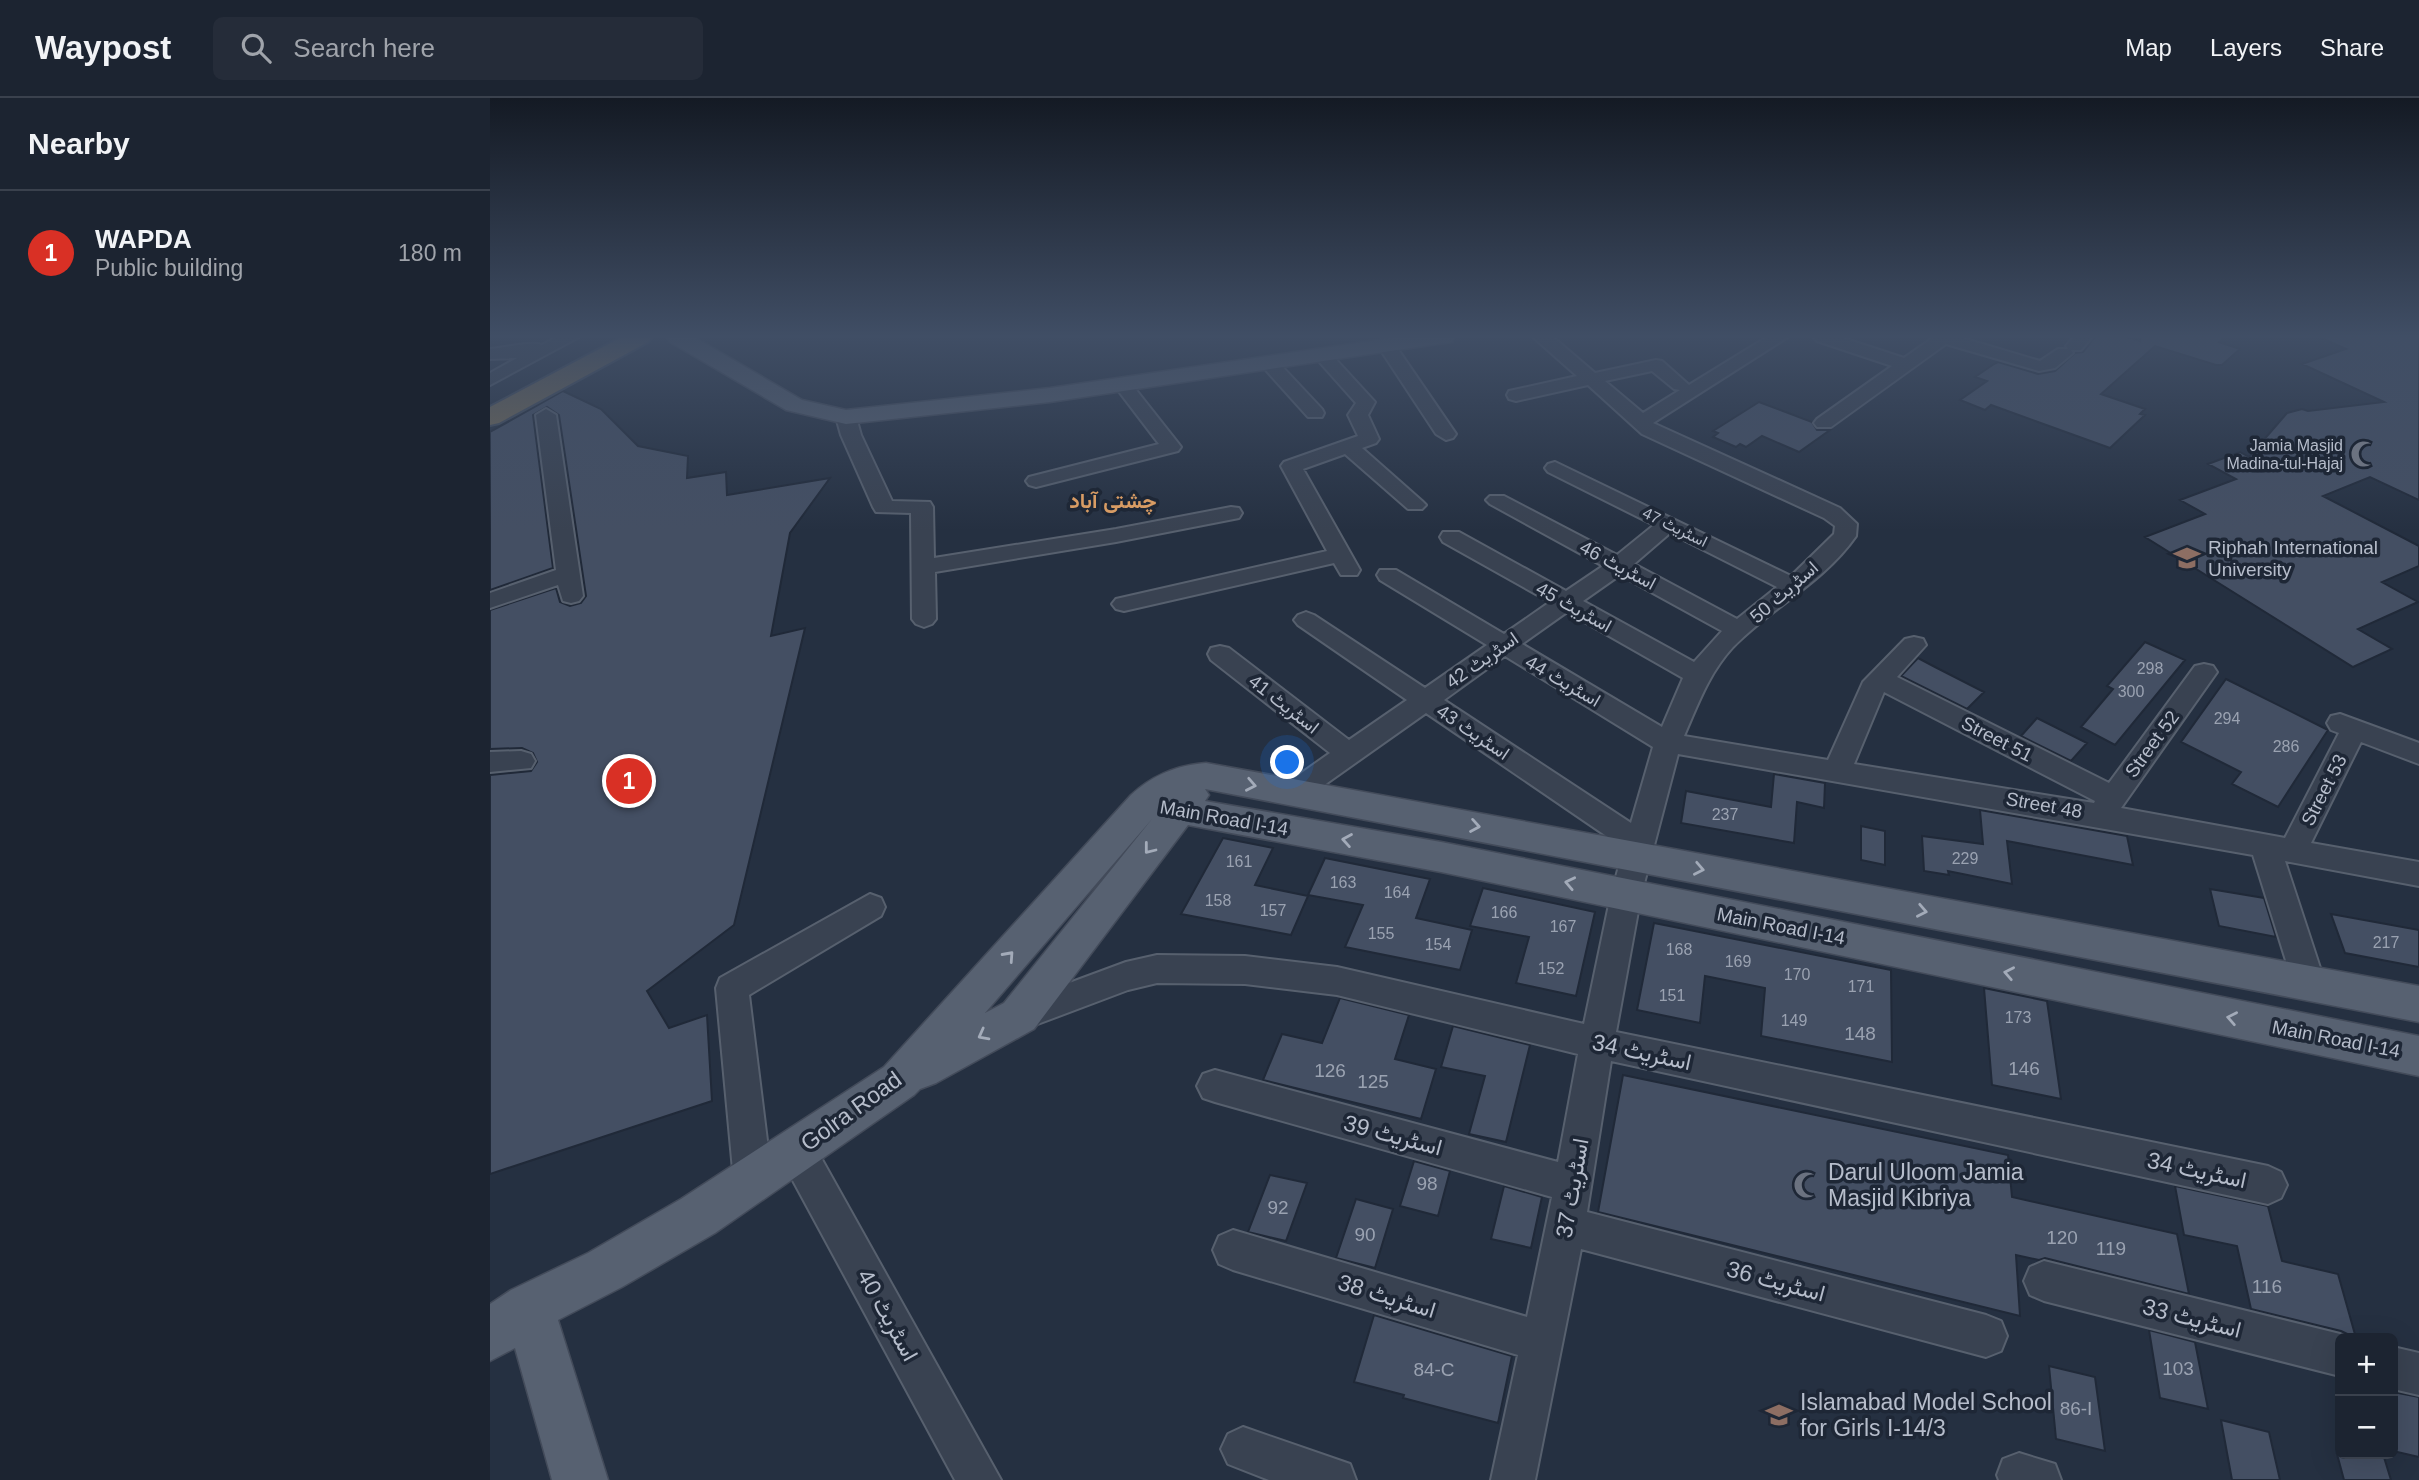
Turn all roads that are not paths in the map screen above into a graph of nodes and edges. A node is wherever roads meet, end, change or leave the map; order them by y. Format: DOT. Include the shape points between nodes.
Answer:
graph roads {
  1 [pos="519,401"];
  2 [pos="788,401"];
  3 [pos="980,401"];
  4 [pos="1136,401"];
  5 [pos="1304,401"];
  6 [pos="1366,401"];
  7 [pos="1424,401"];
  8 [pos="1618,401"];
  9 [pos="1683,401"];
  10 [pos="1855,401"];
  11 [pos="1315,413"];
  12 [pos="546,415"];
  13 [pos="490,417"];
  14 [pos="846,417"];
  15 [pos="1824,423"];
  16 [pos="1646,426"];
  17 [pos="1446,434"];
  18 [pos="1349,447"];
  19 [pos="1555,468"];
  20 [pos="1036,481"];
  21 [pos="1497,500"];
  22 [pos="1415,505"];
  23 [pos="1231,513"];
  24 [pos="1668,524"];
  25 [pos="1451,537"];
  26 [pos="1619,565"];
  27 [pos="924,567"];
  28 [pos="1388,575"];
  29 [pos="1794,586"];
  30 [pos="490,601"];
  31 [pos="1565,602"];
  32 [pos="1124,604"];
  33 [pos="924,619"];
  34 [pos="1306,620"];
  35 [pos="1740,630"];
  36 [pos="1503,646"];
  37 [pos="1914,646"];
  38 [pos="1220,654"];
  39 [pos="2204,672"];
  40 [pos="1697,675"];
  41 [pos="1880,679"];
  42 [pos="1426,701"];
  43 [pos="1668,743"];
  44 [pos="1349,754"];
  45 [pos="2419,754"];
  46 [pos="521,761"];
  47 [pos="490,762"];
  48 [pos="1838,769"];
  49 [pos="1293,793"];
  50 [pos="2107,806"];
  51 [pos="1162,807"];
  52 [pos="2279,848"];
  53 [pos="1637,850"];
  54 [pos="2419,874"];
  55 [pos="1626,895"];
  56 [pos="870,907"];
  57 [pos="2309,983"];
  58 [pos="2419,1004"];
  59 [pos="1019,1016"];
  60 [pos="1597,1043"];
  61 [pos="2419,1056"];
  62 [pos="899,1081"];
  63 [pos="1214,1086"];
  64 [pos="797,1151"];
  65 [pos="753,1181"];
  66 [pos="1572,1184"];
  67 [pos="2268,1185"];
  68 [pos="1566,1226"];
  69 [pos="1233,1250"];
  70 [pos="2044,1281"];
  71 [pos="503,1316"];
  72 [pos="1986,1336"];
  73 [pos="1542,1342"];
  74 [pos="2335,1354"];
  75 [pos="2398,1369"];
  76 [pos="2419,1374"];
  77 [pos="1243,1449"];
  78 [pos="580,1480"];
  79 [pos="979,1480"];
  80 [pos="1334,1480"];
  81 [pos="1513,1480"];
  1 -- 13 [label="highway"];
  2 -- 14 [label="main road"];
  3 -- 14 [label="main road"];
  4 -- 20 [label="street" via="1171,447"];
  5 -- 11 [label="street"];
  6 -- 18 [label="street" via="1359,415 1369,439"];
  7 -- 17 [label="street"];
  8 -- 16 [label="street"];
  9 -- 16 [label="street"];
  10 -- 15 [label="street"];
  12 -- 30 [label="street" via="569,585"];
  14 -- 27 [label="street" via="884,507 922,507"];
  16 -- 29 [label="street, اسٹریٹ 50" via="1832,513 1846,524 1845,536"];
  18 -- 22 [label="street"];
  18 -- 32 [label="street" via="1291,466 1345,562"];
  19 -- 24 [label="street, اسٹریٹ 47"];
  21 -- 26 [label="street, اسٹریٹ 46"];
  23 -- 27 [label="street" via="1174,527"];
  24 -- 26 [label="street, اسٹریٹ 42"];
  24 -- 29 [label="street, اسٹریٹ 47"];
  25 -- 31 [label="street, اسٹریٹ 45"];
  26 -- 31 [label="street, اسٹریٹ 42"];
  26 -- 35 [label="street, اسٹریٹ 46"];
  27 -- 33 [label="street"];
  28 -- 36 [label="street, اسٹریٹ 44"];
  29 -- 35 [label="street, اسٹریٹ 50"];
  31 -- 36 [label="street, اسٹریٹ 42"];
  31 -- 40 [label="street, اسٹریٹ 45"];
  34 -- 42 [label="street, اسٹریٹ 43"];
  35 -- 40 [label="street, اسٹریٹ 50"];
  36 -- 42 [label="street, اسٹریٹ 42"];
  36 -- 43 [label="street, اسٹریٹ 44"];
  37 -- 41 [label="street"];
  38 -- 44 [label="street, اسٹریٹ 41"];
  39 -- 50 [label="street, Street 52"];
  40 -- 43 [label="street, اسٹریٹ 50"];
  41 -- 48 [label="street"];
  41 -- 50 [label="street, Street 51"];
  42 -- 44 [label="street, اسٹریٹ 42"];
  42 -- 53 [label="street, اسٹریٹ 43"];
  43 -- 48 [label="street, Street 48"];
  43 -- 53 [label="street, اسٹریٹ 50"];
  44 -- 49 [label="street, اسٹریٹ 42"];
  45 -- 52 [label="street, Street 53" via="2347,726"];
  46 -- 47 [label="street"];
  48 -- 50 [label="street, Street 48"];
  51 -- 49 [label="main road, Main Road I-14, one-way" via="1206,776"];
  49 -- 53 [label="main road, Main Road I-14, one-way"];
  50 -- 52 [label="street, Street 48"];
  55 -- 51 [label="main road, Main Road I-14, one-way"];
  51 -- 59 [label="main road, one-way"];
  62 -- 51 [label="main road, Golra Road, one-way"];
  52 -- 54 [label="street, Street 48"];
  52 -- 57 [label="street"];
  53 -- 55 [label="street, اسٹریٹ 50"];
  53 -- 57 [label="main road, Main Road I-14, one-way"];
  55 -- 60 [label="street, اسٹریٹ 37"];
  61 -- 55 [label="main road, Main Road I-14, one-way"];
  56 -- 65 [label="street" via="732,988"];
  57 -- 58 [label="main road, Main Road I-14"];
  59 -- 60 [label="street, اسٹریٹ 34" via="1126,976 1157,969 1201,968 1337,981"];
  59 -- 62 [label="main road, one-way"];
  60 -- 66 [label="street, اسٹریٹ 37"];
  60 -- 67 [label="street, اسٹریٹ 34"];
  62 -- 64 [label="main road, Golra Road"];
  63 -- 66 [label="street, اسٹریٹ 39"];
  64 -- 65 [label="main road, Golra Road"];
  64 -- 79 [label="street, اسٹریٹ 40"];
  65 -- 71 [label="main road, Golra Road" via="605,1270"];
  66 -- 68 [label="street, اسٹریٹ 37"];
  68 -- 72 [label="street, اسٹریٹ 36"];
  68 -- 73 [label="street, اسٹریٹ 37"];
  69 -- 73 [label="street, اسٹریٹ 38"];
  70 -- 74 [label="street, اسٹریٹ 33"];
  71 -- 78 [label="main road"];
  73 -- 81 [label="street, اسٹریٹ 37"];
  75 -- 76 [label="street"];
  77 -- 80 [label="street"];
}
